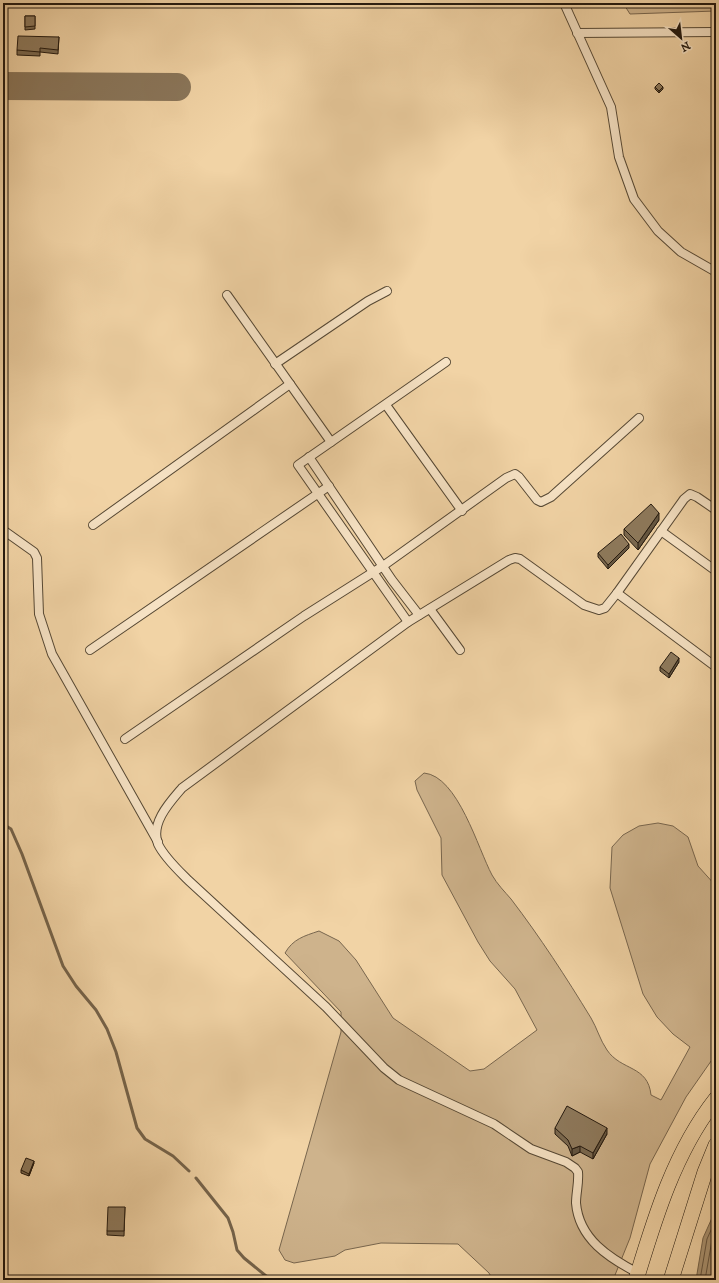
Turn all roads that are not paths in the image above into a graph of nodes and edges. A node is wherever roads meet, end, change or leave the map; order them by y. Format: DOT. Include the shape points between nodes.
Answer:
graph roads {
  1 [pos="564,3"];
  2 [pos="577,32"];
  3 [pos="716,32"];
  4 [pos="716,272"];
  5 [pos="387,291"];
  6 [pos="227,295"];
  7 [pos="446,362"];
  8 [pos="275,364"];
  9 [pos="290,384"];
  10 [pos="386,405"];
  11 [pos="639,418"];
  12 [pos="331,442"];
  13 [pos="309,457"];
  14 [pos="329,486"];
  15 [pos="318,493"];
  16 [pos="462,510"];
  17 [pos="716,510"];
  18 [pos="93,525"];
  19 [pos="3,530"];
  20 [pos="661,531"];
  21 [pos="383,566"];
  22 [pos="716,571"];
  23 [pos="372,572"];
  24 [pos="616,593"];
  25 [pos="430,609"];
  26 [pos="419,615"];
  27 [pos="408,622"];
  28 [pos="90,650"];
  29 [pos="460,650"];
  30 [pos="716,667"];
  31 [pos="125,739"];
  32 [pos="158,843"];
  33 [pos="716,1099"];
  34 [pos="716,1146"];
  35 [pos="637,1277"];
  36 [pos="671,1280"];
  1 -- 2 [label="street"];
  2 -- 3 [label="street"];
  2 -- 4 [label="street" via="611,107 619,157 634,199 658,231 681,252"];
  5 -- 8 [label="street"];
  6 -- 8 [label="street"];
  7 -- 10 [label="street"];
  8 -- 9 [label="street"];
  9 -- 12 [label="street"];
  9 -- 18 [label="street"];
  10 -- 12 [label="street"];
  10 -- 16 [label="street"];
  11 -- 16 [label="street" via="546,500 537,500 515,474"];
  12 -- 13 [label="street"];
  13 -- 14 [label="street"];
  13 -- 15 [label="street" via="298,465"];
  14 -- 15 [label="street"];
  14 -- 21 [label="street"];
  15 -- 23 [label="street"];
  15 -- 28 [label="street"];
  16 -- 21 [label="street"];
  17 -- 20 [label="street" via="690,494"];
  19 -- 32 [label="street" via="34,552 37,558 39,614 52,654"];
  20 -- 22 [label="street"];
  20 -- 24 [label="street"];
  21 -- 23 [label="street"];
  21 -- 26 [label="street"];
  23 -- 27 [label="street"];
  23 -- 31 [label="street"];
  24 -- 25 [label="street" via="605,608 592,608 515,558"];
  24 -- 30 [label="street"];
  25 -- 26 [label="street"];
  25 -- 29 [label="street"];
  26 -- 27 [label="street"];
  27 -- 32 [label="street" via="182,788 166,806 160,822"];
  32 -- 35 [label="street" via="188,880 326,1007 384,1068 399,1080 488,1121 531,1148 575,1168 578,1172 576,1204 589,1237 611,1258"];
  33 -- 35 [label="highway" via="702,1116 686,1147 659,1208"];
  34 -- 36 [label="highway" via="705,1172"];
}
